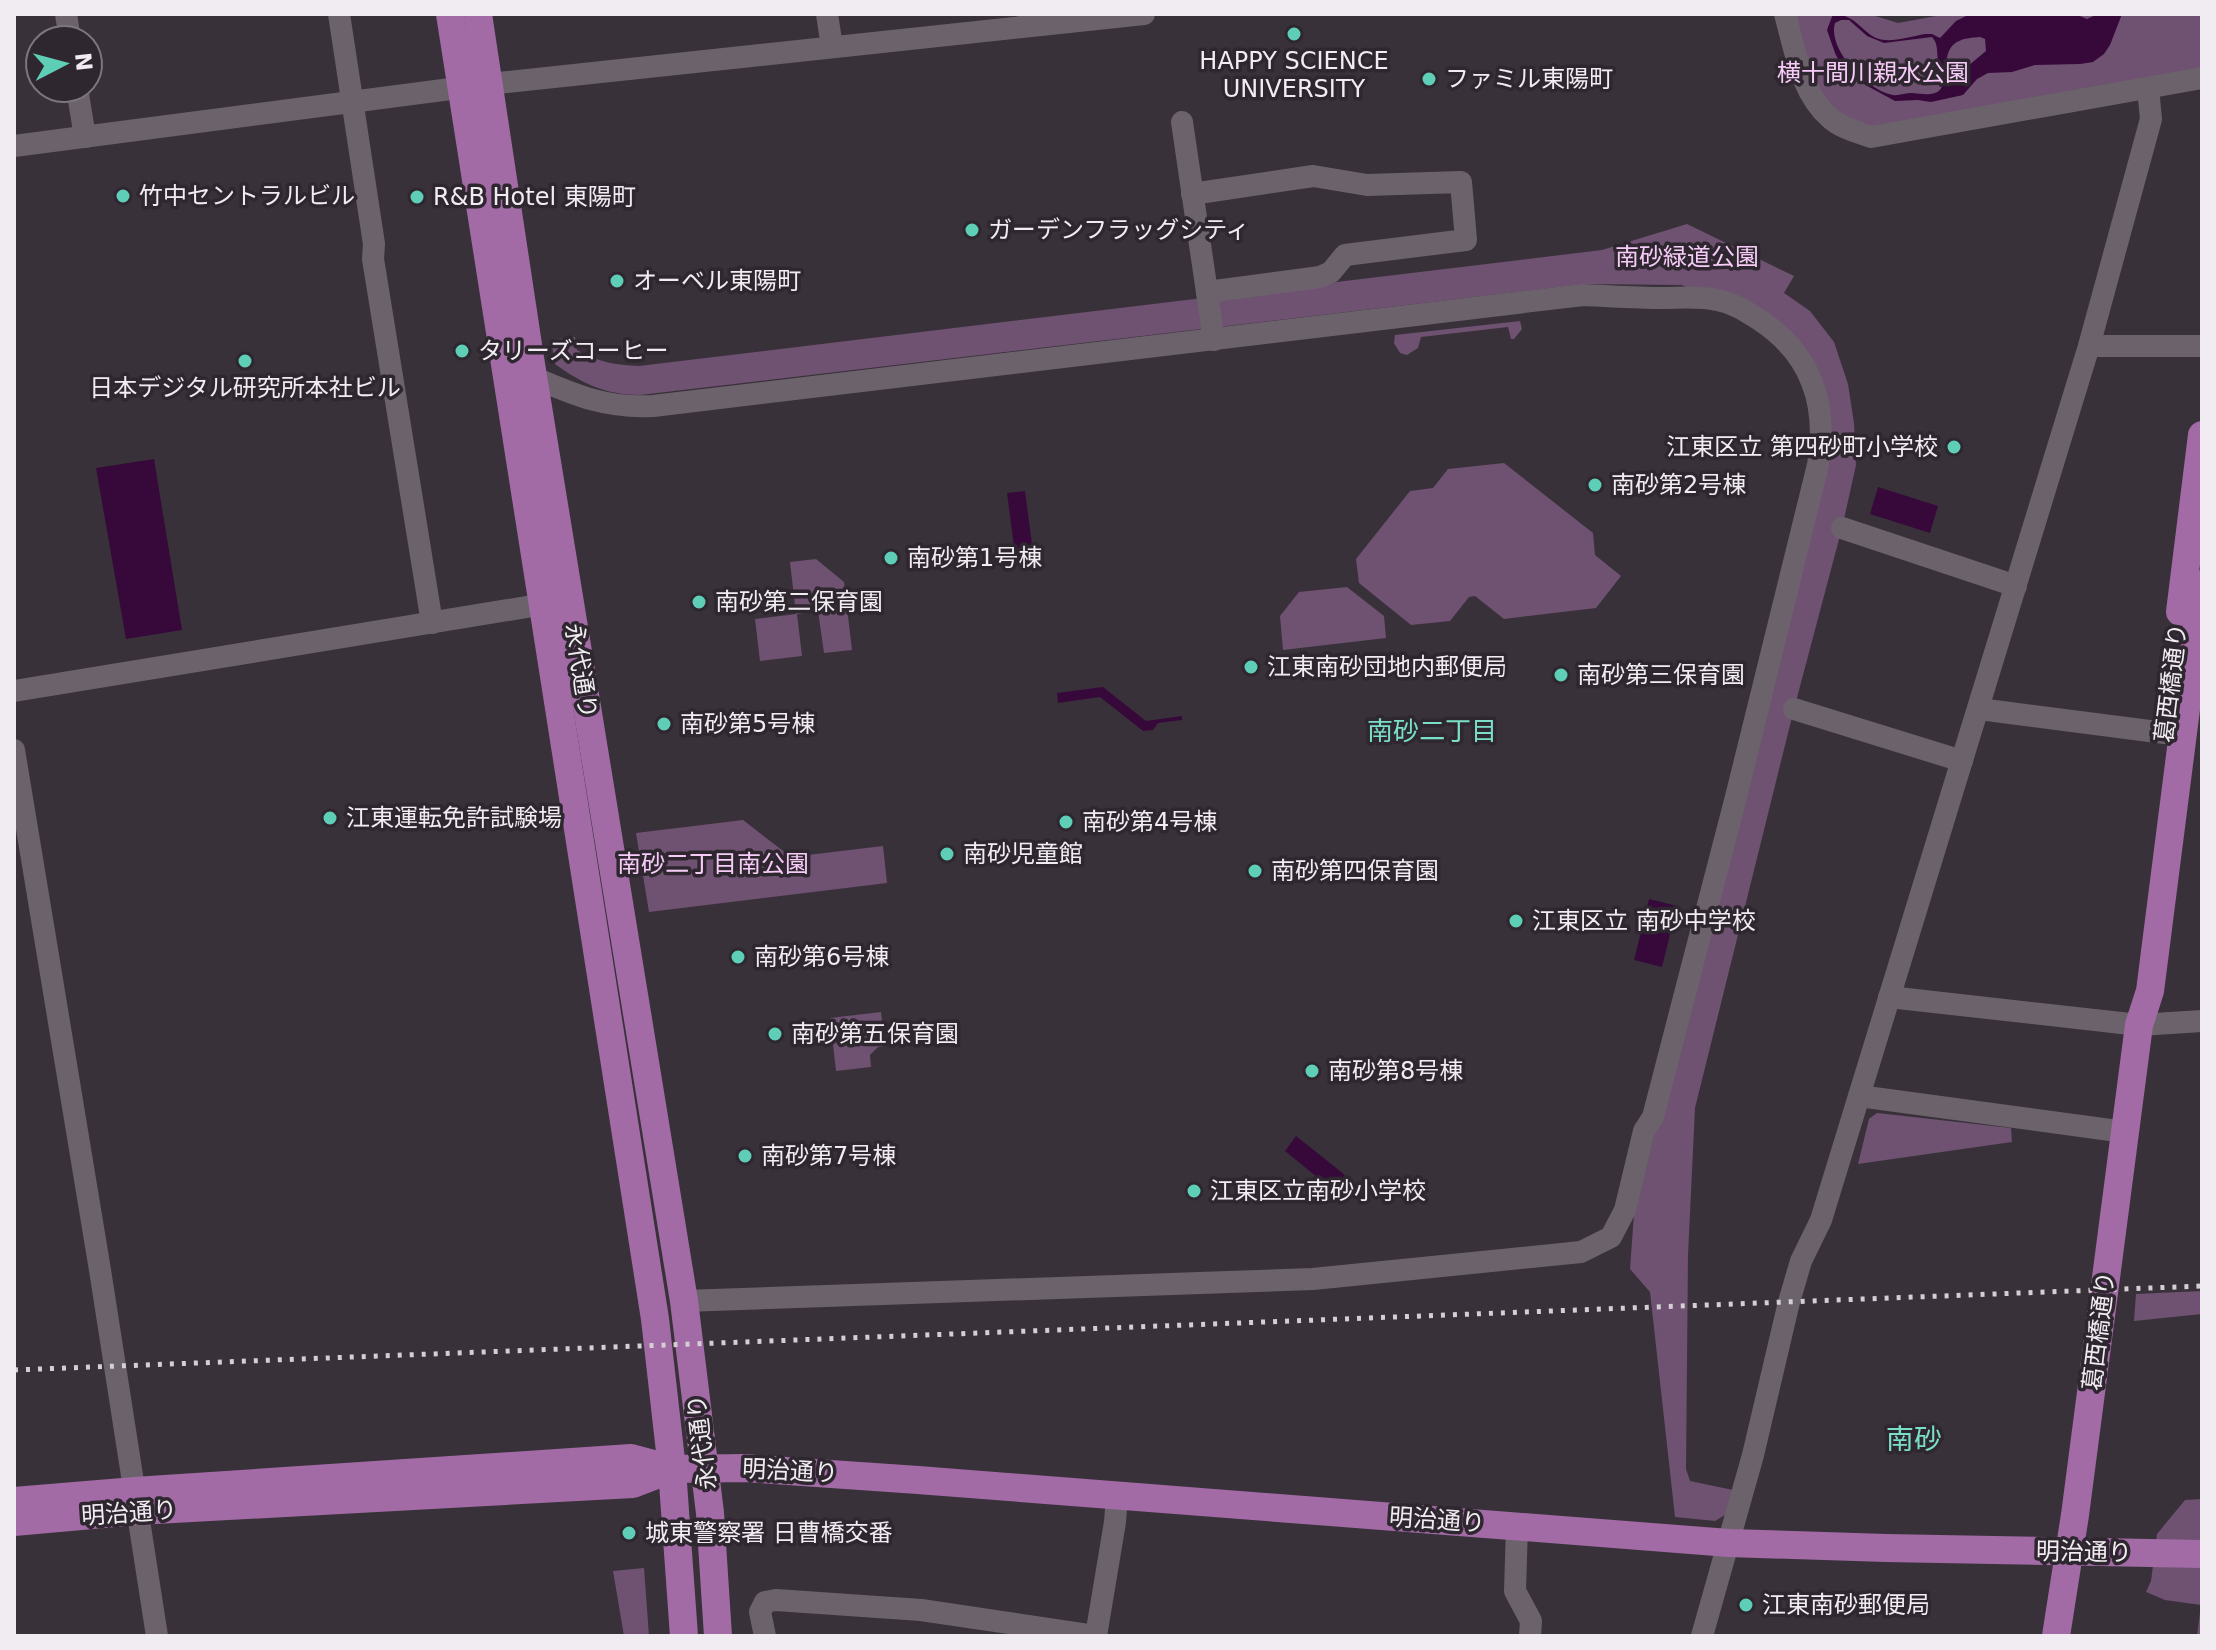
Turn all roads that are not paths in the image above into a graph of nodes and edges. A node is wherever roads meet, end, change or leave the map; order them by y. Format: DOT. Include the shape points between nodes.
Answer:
graph roads {
  1 [pos="339,14"];
  2 [pos="450,14"];
  3 [pos="478,14"];
  4 [pos="827,14"];
  5 [pos="1144,14"];
  6 [pos="1785,14"];
  7 [pos="832,47"];
  8 [pos="2202,78"];
  9 [pos="475,86"];
  10 [pos="2148,88"];
  11 [pos="352,100"];
  12 [pos="80,104"];
  13 [pos="1182,122"];
  14 [pos="85,137"];
  15 [pos="14,146"];
  16 [pos="1192,194"];
  17 [pos="1207,292"];
  18 [pos="1214,340"];
  19 [pos="2089,346"];
  20 [pos="2202,346"];
  21 [pos="505,366"];
  22 [pos="533,377"];
  23 [pos="2202,435"];
  24 [pos="1842,528"];
  25 [pos="2202,584"];
  26 [pos="2016,586"];
  27 [pos="556,602"];
  28 [pos="432,623"];
  29 [pos="14,691"];
  30 [pos="1794,709"];
  31 [pos="1979,709"];
  32 [pos="2165,733"];
  33 [pos="14,750"];
  34 [pos="1962,761"];
  35 [pos="1889,997"];
  36 [pos="2202,1021"];
  37 [pos="2139,1025"];
  38 [pos="1859,1096"];
  39 [pos="2125,1132"];
  40 [pos="687,1324"];
  41 [pos="672,1469"];
  42 [pos="705,1469"];
  43 [pos="1117,1496"];
  44 [pos="14,1501"];
  45 [pos="136,1501"];
  46 [pos="14,1522"];
  47 [pos="1517,1526"];
  48 [pos="1729,1543"];
  49 [pos="2070,1552"];
  50 [pos="2190,1553"];
  51 [pos="157,1636"];
  52 [pos="684,1636"];
  53 [pos="718,1636"];
  54 [pos="765,1636"];
  55 [pos="1095,1636"];
  56 [pos="1530,1636"];
  57 [pos="1702,1636"];
  58 [pos="2056,1636"];
  1 -- 11 [label="street"];
  2 -- 9 [label="main road, 永代通り"];
  3 -- 9 [label="main road, 永代通り"];
  4 -- 7 [label="street"];
  5 -- 7 [label="street"];
  6 -- 10 [label="street" via="1816,103 1831,119 1871,137"];
  7 -- 9 [label="street"];
  8 -- 10 [label="street"];
  9 -- 11 [label="street"];
  9 -- 21 [label="main road, 永代通り"];
  9 -- 22 [label="main road, 永代通り"];
  10 -- 19 [label="street" via="2151,119"];
  11 -- 14 [label="street"];
  11 -- 28 [label="street"];
  12 -- 14 [label="street"];
  13 -- 16 [label="street"];
  14 -- 15 [label="street"];
  16 -- 17 [label="street"];
  16 -- 17 [label="street" via="1313,176 1367,185 1461,182 1466,240 1345,255 1320,277"];
  17 -- 18 [label="street"];
  18 -- 22 [label="street" via="632,407 586,399"];
  18 -- 40 [label="street" via="1583,295 1716,299 1775,330 1803,363 1821,415 1818,465 1653,1117 1644,1131 1625,1210 1611,1237 1581,1252 1313,1279"];
  19 -- 20 [label="street"];
  19 -- 26 [label="street"];
  21 -- 22 [label="street"];
  21 -- 27 [label="main road, 永代通り"];
  22 -- 27 [label="main road, 永代通り"];
  23 -- 32 [label="main road, 葛西橋通り"];
  24 -- 26 [label="street"];
  25 -- 37 [label="main road, 葛西橋通り" via="2150,991"];
  26 -- 31 [label="street"];
  27 -- 28 [label="street"];
  27 -- 40 [label="main road, 永代通り"];
  27 -- 41 [label="main road, 永代通り"];
  28 -- 29 [label="street"];
  30 -- 34 [label="street"];
  31 -- 32 [label="street"];
  31 -- 34 [label="street"];
  32 -- 37 [label="main road, 葛西橋通り" via="2133,989"];
  33 -- 45 [label="street"];
  34 -- 35 [label="street"];
  35 -- 37 [label="street"];
  35 -- 38 [label="street"];
  36 -- 37 [label="street"];
  37 -- 39 [label="main road, 葛西橋通り"];
  38 -- 39 [label="street"];
  38 -- 48 [label="street" via="1789,1302"];
  39 -- 49 [label="main road, 葛西橋通り"];
  40 -- 42 [label="main road, 永代通り"];
  41 -- 42 [label="main road, 明治通り"];
  41 -- 45 [label="main road, 明治通り" via="633,1484"];
  41 -- 52 [label="main road, 永代通り"];
  42 -- 43 [label="main road, 明治通り"];
  42 -- 53 [label="main road, 永代通り"];
  43 -- 47 [label="main road, 明治通り"];
  43 -- 55 [label="street"];
  44 -- 45 [label="main road, 明治通り"];
  45 -- 46 [label="main road, 明治通り"];
  45 -- 51 [label="street"];
  47 -- 48 [label="main road, 明治通り"];
  47 -- 56 [label="street" via="1515,1591 1531,1621"];
  48 -- 49 [label="main road, 明治通り"];
  48 -- 57 [label="street"];
  49 -- 50 [label="main road, 明治通り"];
  49 -- 58 [label="main road, 葛西橋通り"];
  54 -- 55 [label="street" via="760,1612 765,1602 776,1600 921,1610"];
}
